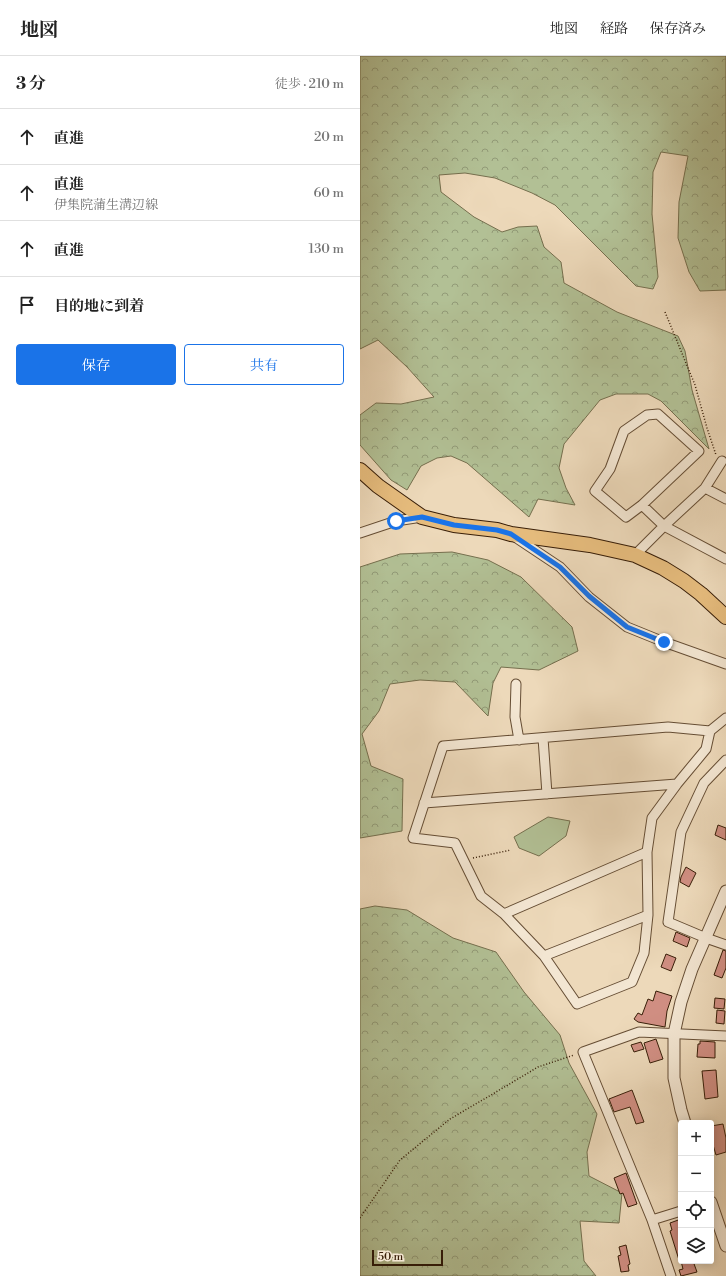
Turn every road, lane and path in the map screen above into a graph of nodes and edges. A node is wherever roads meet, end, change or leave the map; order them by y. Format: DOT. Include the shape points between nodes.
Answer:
graph roads {
  1 [pos="664,312"];
  2 [pos="722,461"];
  3 [pos="360,470"];
  4 [pos="705,488"];
  5 [pos="726,499"];
  6 [pos="642,505"];
  7 [pos="422,517"];
  8 [pos="664,526"];
  9 [pos="360,533"];
  10 [pos="511,534"];
  11 [pos="635,555"];
  12 [pos="726,559"];
  13 [pos="726,617"];
  14 [pos="726,664"];
  15 [pos="516,684"];
  16 [pos="726,718"];
  17 [pos="710,731"];
  18 [pos="543,738"];
  19 [pos="519,740"];
  20 [pos="726,760"];
  21 [pos="677,784"];
  22 [pos="547,794"];
  23 [pos="424,803"];
  24 [pos="511,850"];
  25 [pos="647,852"];
  26 [pos="464,861"];
  27 [pos="726,891"];
  28 [pos="504,914"];
  29 [pos="648,915"];
  30 [pos="706,938"];
  31 [pos="726,945"];
  32 [pos="544,956"];
  33 [pos="674,1034"];
  34 [pos="726,1036"];
  35 [pos="583,1052"];
  36 [pos="684,1120"];
  37 [pos="714,1211"];
  38 [pos="678,1212"];
  39 [pos="360,1218"];
  40 [pos="652,1220"];
  41 [pos="726,1246"];
  42 [pos="671,1276"];
  1 -- 2 [label="path" via="695,384 706,428 717,457"];
  2 -- 4 [label="street"];
  3 -- 7 [label="main road"];
  4 -- 5 [label="street"];
  4 -- 8 [label="street"];
  6 -- 6 [label="street" via="699,451 658,414 647,415 624,431 610,469 595,491 626,517"];
  6 -- 8 [label="street"];
  7 -- 9 [label="street" via="396,521"];
  7 -- 10 [label="main road"];
  8 -- 11 [label="street"];
  8 -- 12 [label="street"];
  10 -- 11 [label="main road" via="590,545"];
  10 -- 14 [label="street" via="560,567 589,596 627,627"];
  11 -- 13 [label="main road" via="684,581"];
  15 -- 19 [label="street" via="515,717"];
  16 -- 17 [label="street"];
  17 -- 18 [label="street" via="668,727"];
  17 -- 21 [label="street" via="706,749"];
  18 -- 19 [label="street"];
  18 -- 22 [label="street"];
  19 -- 23 [label="street" via="443,746"];
  20 -- 30 [label="street" via="704,783 681,832 668,922"];
  21 -- 22 [label="street"];
  21 -- 25 [label="street" via="652,818"];
  22 -- 23 [label="street"];
  23 -- 26 [label="street" via="413,838 455,843"];
  24 -- 26 [label="path"];
  25 -- 28 [label="street"];
  25 -- 29 [label="street"];
  26 -- 28 [label="street" via="480,896"];
  27 -- 30 [label="street"];
  28 -- 32 [label="street"];
  29 -- 32 [label="street"];
  29 -- 32 [label="street" via="644,954 632,982 577,1004"];
  30 -- 31 [label="street"];
  30 -- 33 [label="street" via="685,989"];
  33 -- 34 [label="street"];
  33 -- 35 [label="street" via="639,1032"];
  33 -- 36 [label="street" via="674,1078"];
  35 -- 39 [label="path" via="538,1067 450,1119 400,1160"];
  35 -- 40 [label="street"];
  37 -- 41 [label="street"];
  38 -- 40 [label="street"];
  40 -- 42 [label="street"];
}
